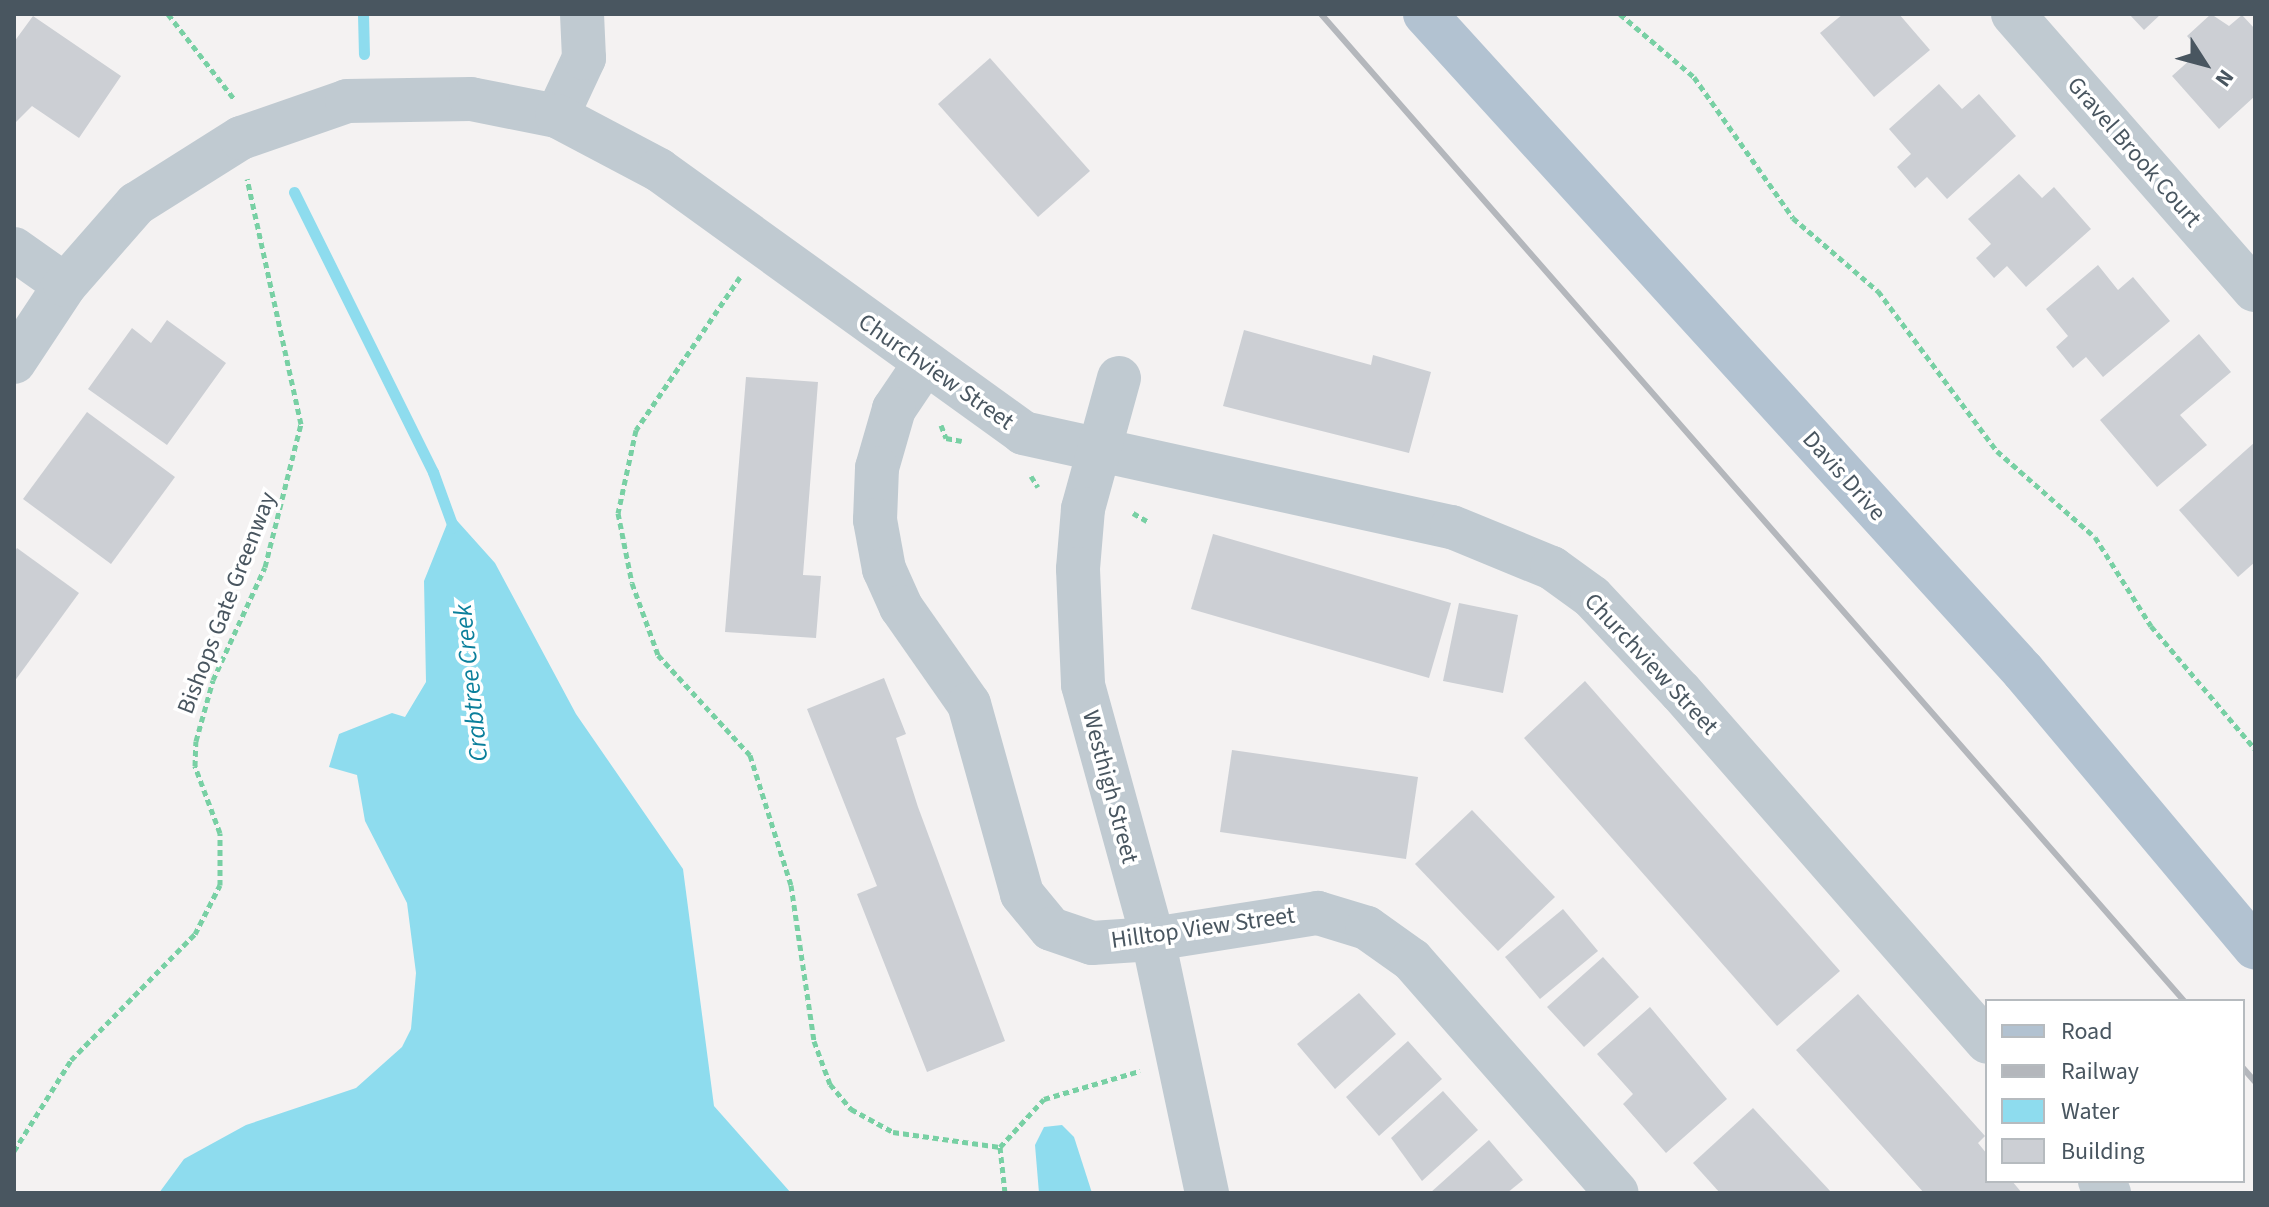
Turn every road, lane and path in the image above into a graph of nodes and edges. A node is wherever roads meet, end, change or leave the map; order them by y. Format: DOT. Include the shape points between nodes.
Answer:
graph roads {
  1 [pos="168,14"];
  2 [pos="582,14"];
  3 [pos="1425,14"];
  4 [pos="1620,14"];
  5 [pos="2013,14"];
  6 [pos="234,99"];
  7 [pos="557,116"];
  8 [pos="259,172"];
  9 [pos="247,178"];
  10 [pos="251,189"];
  11 [pos="14,249"];
  12 [pos="728,267"];
  13 [pos="65,285"];
  14 [pos="2255,290"];
  15 [pos="14,362"];
  16 [pos="923,366"];
  17 [pos="1119,378"];
  18 [pos="1099,450"];
  19 [pos="1133,513"];
  20 [pos="1147,521"];
  21 [pos="2255,749"];
  22 [pos="1153,939"];
  23 [pos="2255,947"];
  24 [pos="1985,1040"];
  25 [pos="1142,1070"];
  26 [pos="1000,1147"];
  27 [pos="14,1151"];
  28 [pos="1005,1193"];
  29 [pos="1207,1193"];
  30 [pos="1617,1193"];
  1 -- 6 [label="path"];
  2 -- 7 [label="street" via="584,58"];
  3 -- 23 [label="main road, Davis Drive" via="2023,671"];
  4 -- 21 [label="path" via="1694,77 1793,218 1878,291 1997,451 2095,537 2151,626"];
  5 -- 14 [label="street, Gravel Brook Court"];
  7 -- 13 [label="street, Churchview Street" via="412,97 295,115 241,138 136,204"];
  7 -- 16 [label="street, Churchview Street" via="659,170"];
  8 -- 9 [label="path"];
  10 -- 27 [label="path, Bishops Gate Greenway" via="301,424 265,567 213,680 196,741 195,766 220,833 220,885 195,934 71,1060"];
  11 -- 13 [label="street"];
  12 -- 26 [label="path" via="741,277 636,430 618,513 632,583 658,655 750,755 791,885 814,1041 830,1084 851,1109 893,1132"];
  13 -- 15 [label="street, Churchview Street"];
  16 -- 18 [label="street, Churchview Street" via="1023,433"];
  16 -- 22 [label="street, Hilltop View Street" via="894,409 877,468 875,520 884,569 901,607 969,704 1022,894 1051,929 1092,943"];
  17 -- 18 [label="street, Westhigh Street"];
  18 -- 22 [label="street, Westhigh Street" via="1078,569 1083,685"];
  18 -- 24 [label="street, Churchview Street" via="1452,527 1552,568 1592,597 1681,692"];
  19 -- 20 [label="path"];
  22 -- 29 [label="street, Westhigh Street"];
  22 -- 30 [label="street, Hilltop View Street" via="1318,913 1367,928 1412,960"];
  25 -- 26 [label="path" via="1044,1099"];
  26 -- 28 [label="path"];
}
